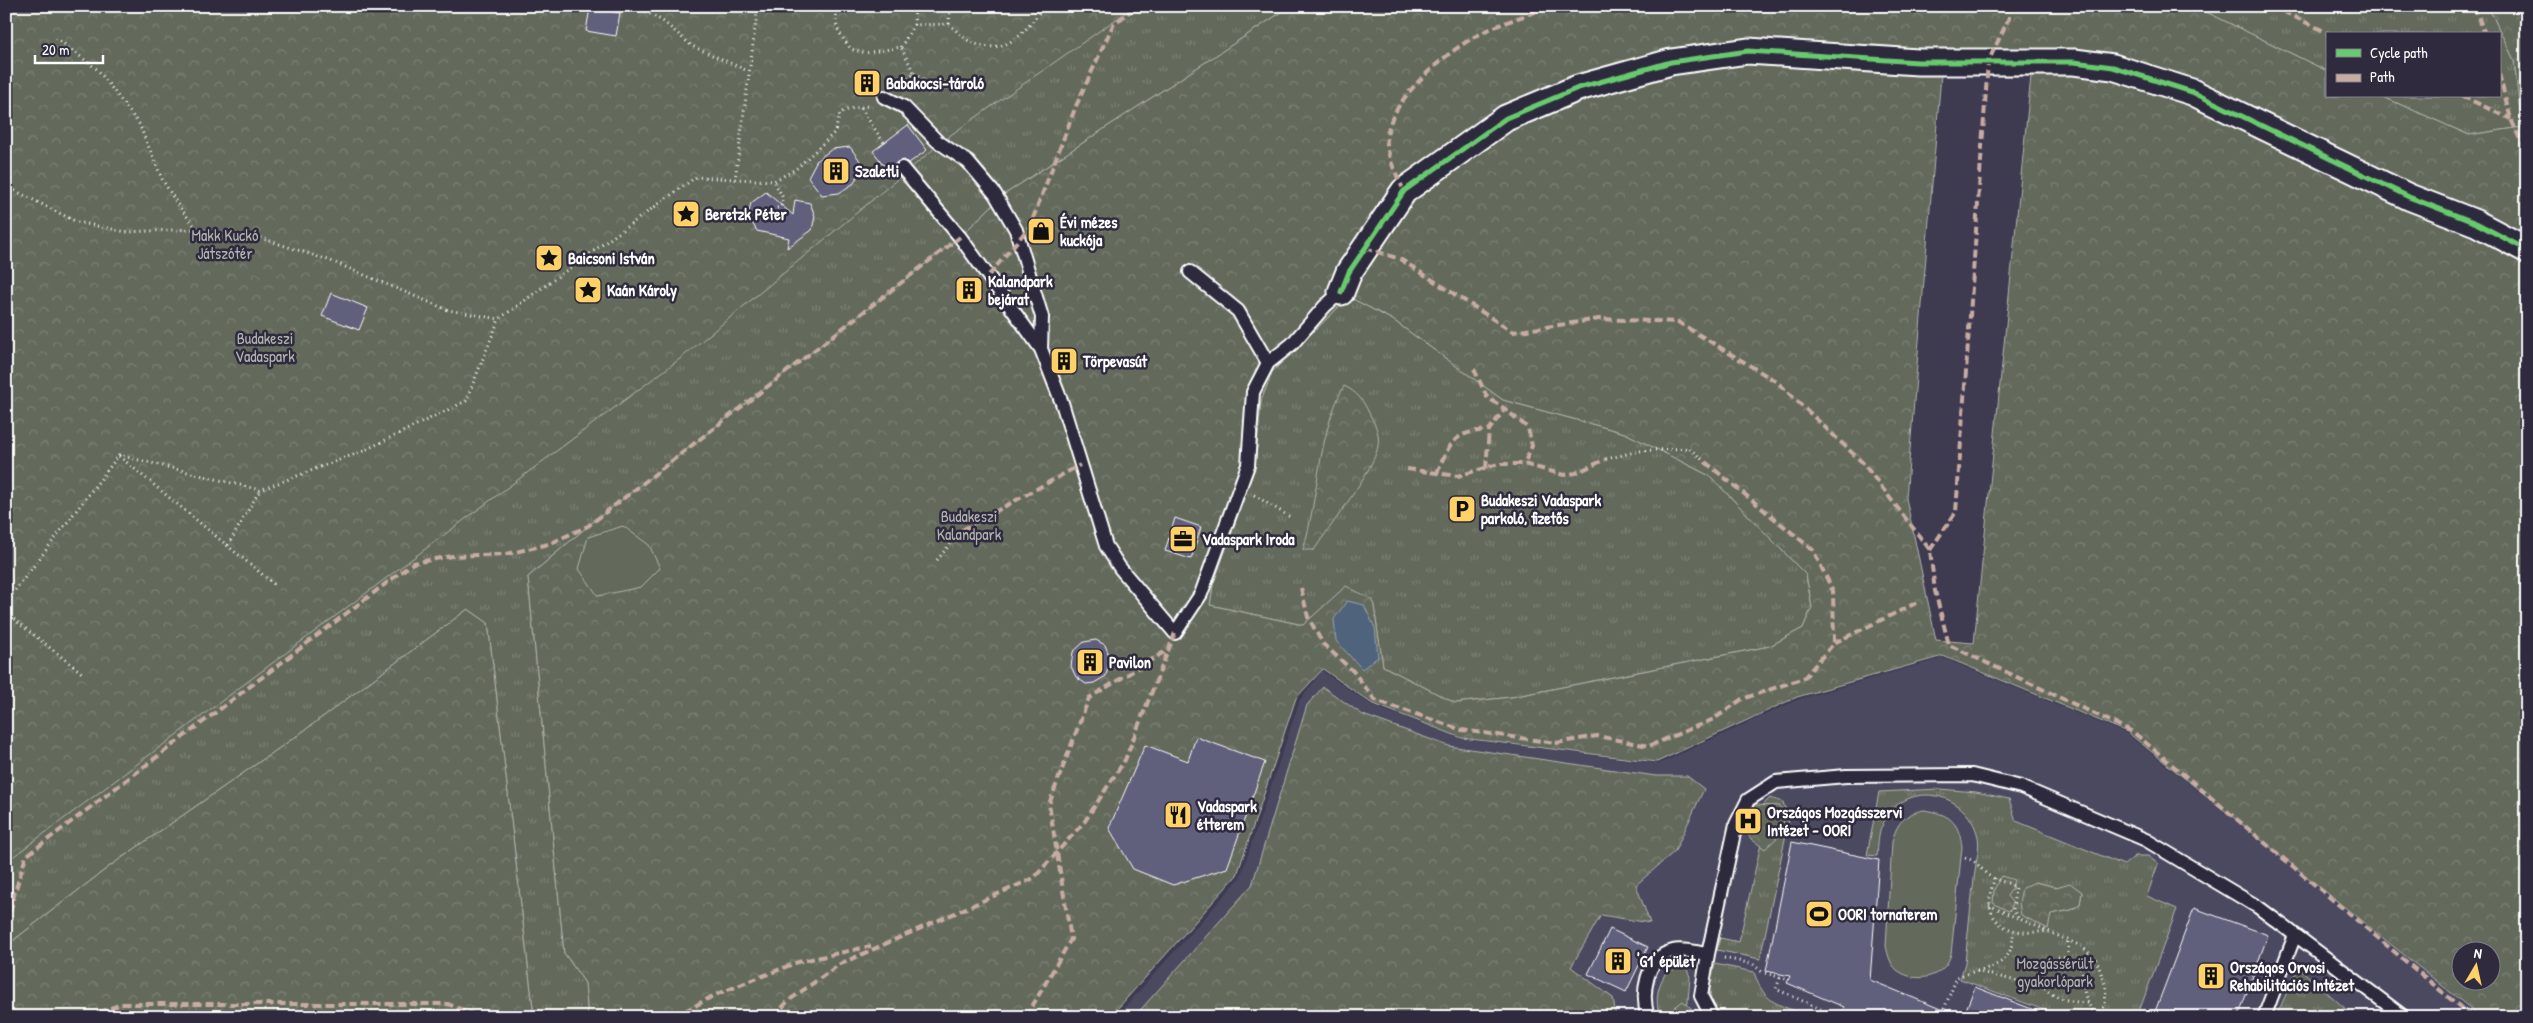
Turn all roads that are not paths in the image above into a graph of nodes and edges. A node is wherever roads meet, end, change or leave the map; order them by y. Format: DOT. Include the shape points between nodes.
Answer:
graph roads {
  1 [pos="884,98"];
  2 [pos="902,168"];
  3 [pos="2527,250"];
  4 [pos="1190,272"];
  5 [pos="1341,292"];
  6 [pos="1041,349"];
  7 [pos="1268,363"];
  8 [pos="2295,935"];
  9 [pos="1708,954"];
  10 [pos="2385,1003"];
  11 [pos="1648,1017"];
  12 [pos="1712,1017"];
  13 [pos="2264,1017"];
  14 [pos="2392,1017"];
  15 [pos="2404,1017"];
  1 -- 6 [label="lane" via="904,107 937,141 968,162 995,194 1016,230 1042,316"];
  2 -- 6 [label="lane" via="960,237"];
  3 -- 5 [label="street" via="2476,223 2408,197 2192,92 2113,67 2074,62 1918,62 1748,51 1671,62 1578,88 1506,118 1404,191 1354,264"];
  4 -- 7 [label="lane" via="1238,311"];
  5 -- 7 [label="lane" via="1292,344"];
  6 -- 7 [label="lane" via="1062,403 1106,546 1120,568 1175,633 1201,594 1248,465 1253,392"];
  8 -- 9 [label="lane" via="2258,907 2146,840 2021,787 1972,775 1846,776 1776,782 1748,800 1736,824"];
  8 -- 10 [label="lane"];
  8 -- 13 [label="lane"];
  9 -- 11 [label="lane" via="1672,951 1660,958 1644,990"];
  9 -- 12 [label="lane" via="1701,996"];
  10 -- 14 [label="lane"];
  10 -- 15 [label="lane"];
}
